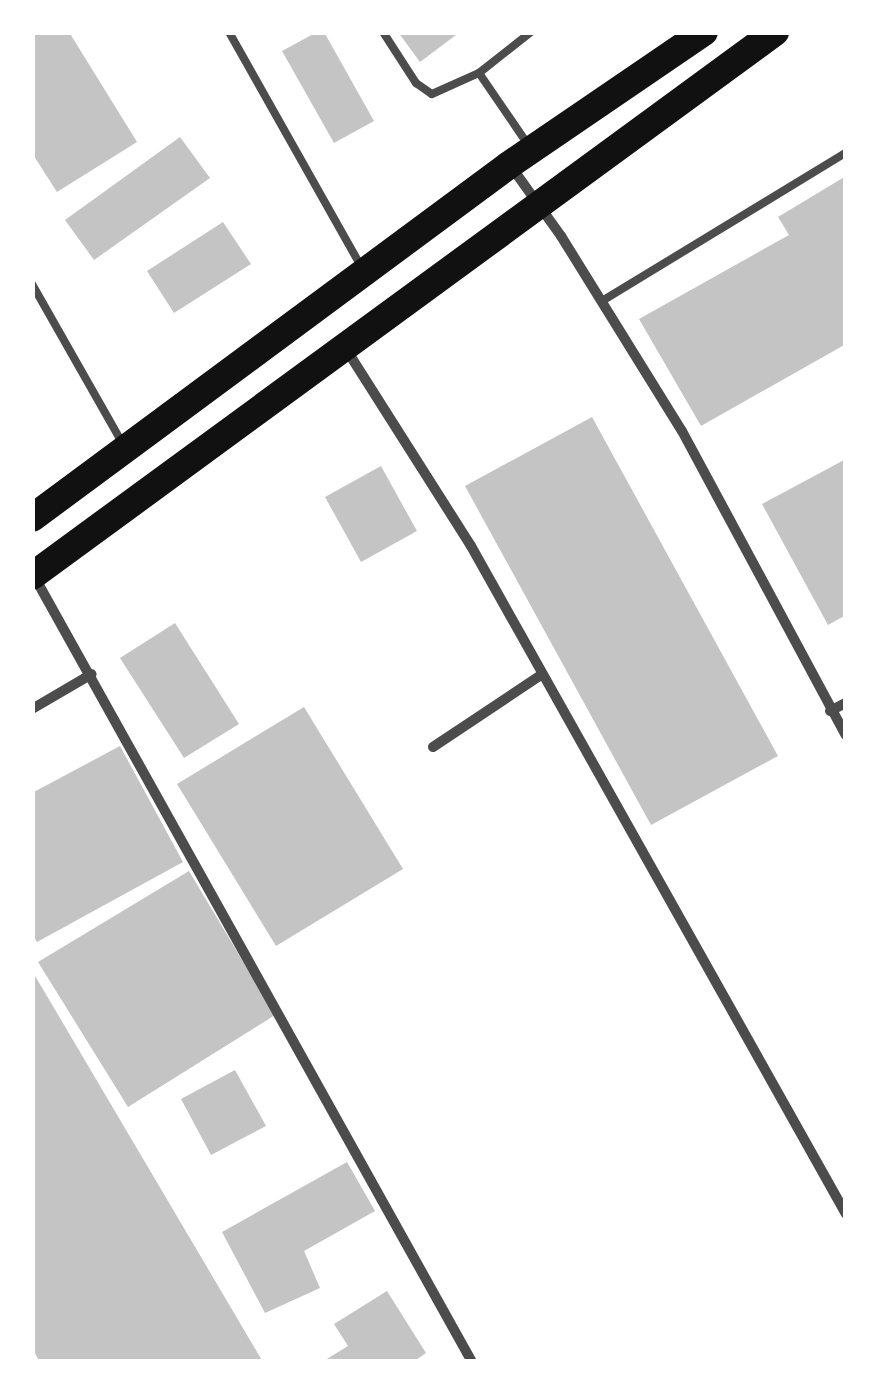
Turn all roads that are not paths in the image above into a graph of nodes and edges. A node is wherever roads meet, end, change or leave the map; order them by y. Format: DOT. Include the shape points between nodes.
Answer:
graph roads {
  1 [pos="229,32"];
  2 [pos="383,32"];
  3 [pos="531,32"];
  4 [pos="704,32"];
  5 [pos="775,32"];
  6 [pos="479,72"];
  7 [pos="845,153"];
  8 [pos="520,157"];
  9 [pos="538,204"];
  10 [pos="364,271"];
  11 [pos="32,284"];
  12 [pos="602,301"];
  13 [pos="344,346"];
  14 [pos="124,446"];
  15 [pos="32,518"];
  16 [pos="33,576"];
  17 [pos="92,674"];
  18 [pos="541,675"];
  19 [pos="846,703"];
  20 [pos="32,709"];
  21 [pos="830,711"];
  22 [pos="846,735"];
  23 [pos="433,747"];
  24 [pos="846,1214"];
  25 [pos="472,1362"];
  1 -- 10 [label="lane"];
  2 -- 6 [label="lane" via="427,92"];
  3 -- 6 [label="lane"];
  4 -- 8 [label="highway"];
  5 -- 9 [label="highway"];
  6 -- 8 [label="lane"];
  7 -- 12 [label="lane"];
  8 -- 9 [label="street"];
  8 -- 10 [label="highway"];
  9 -- 12 [label="street"];
  9 -- 13 [label="highway"];
  10 -- 14 [label="highway"];
  11 -- 14 [label="lane"];
  12 -- 21 [label="street" via="682,432"];
  13 -- 16 [label="highway"];
  13 -- 18 [label="street" via="471,546"];
  14 -- 15 [label="highway"];
  16 -- 17 [label="street"];
  17 -- 20 [label="street"];
  17 -- 25 [label="street"];
  18 -- 23 [label="street"];
  18 -- 24 [label="street"];
  19 -- 21 [label="street"];
  21 -- 22 [label="street"];
}
